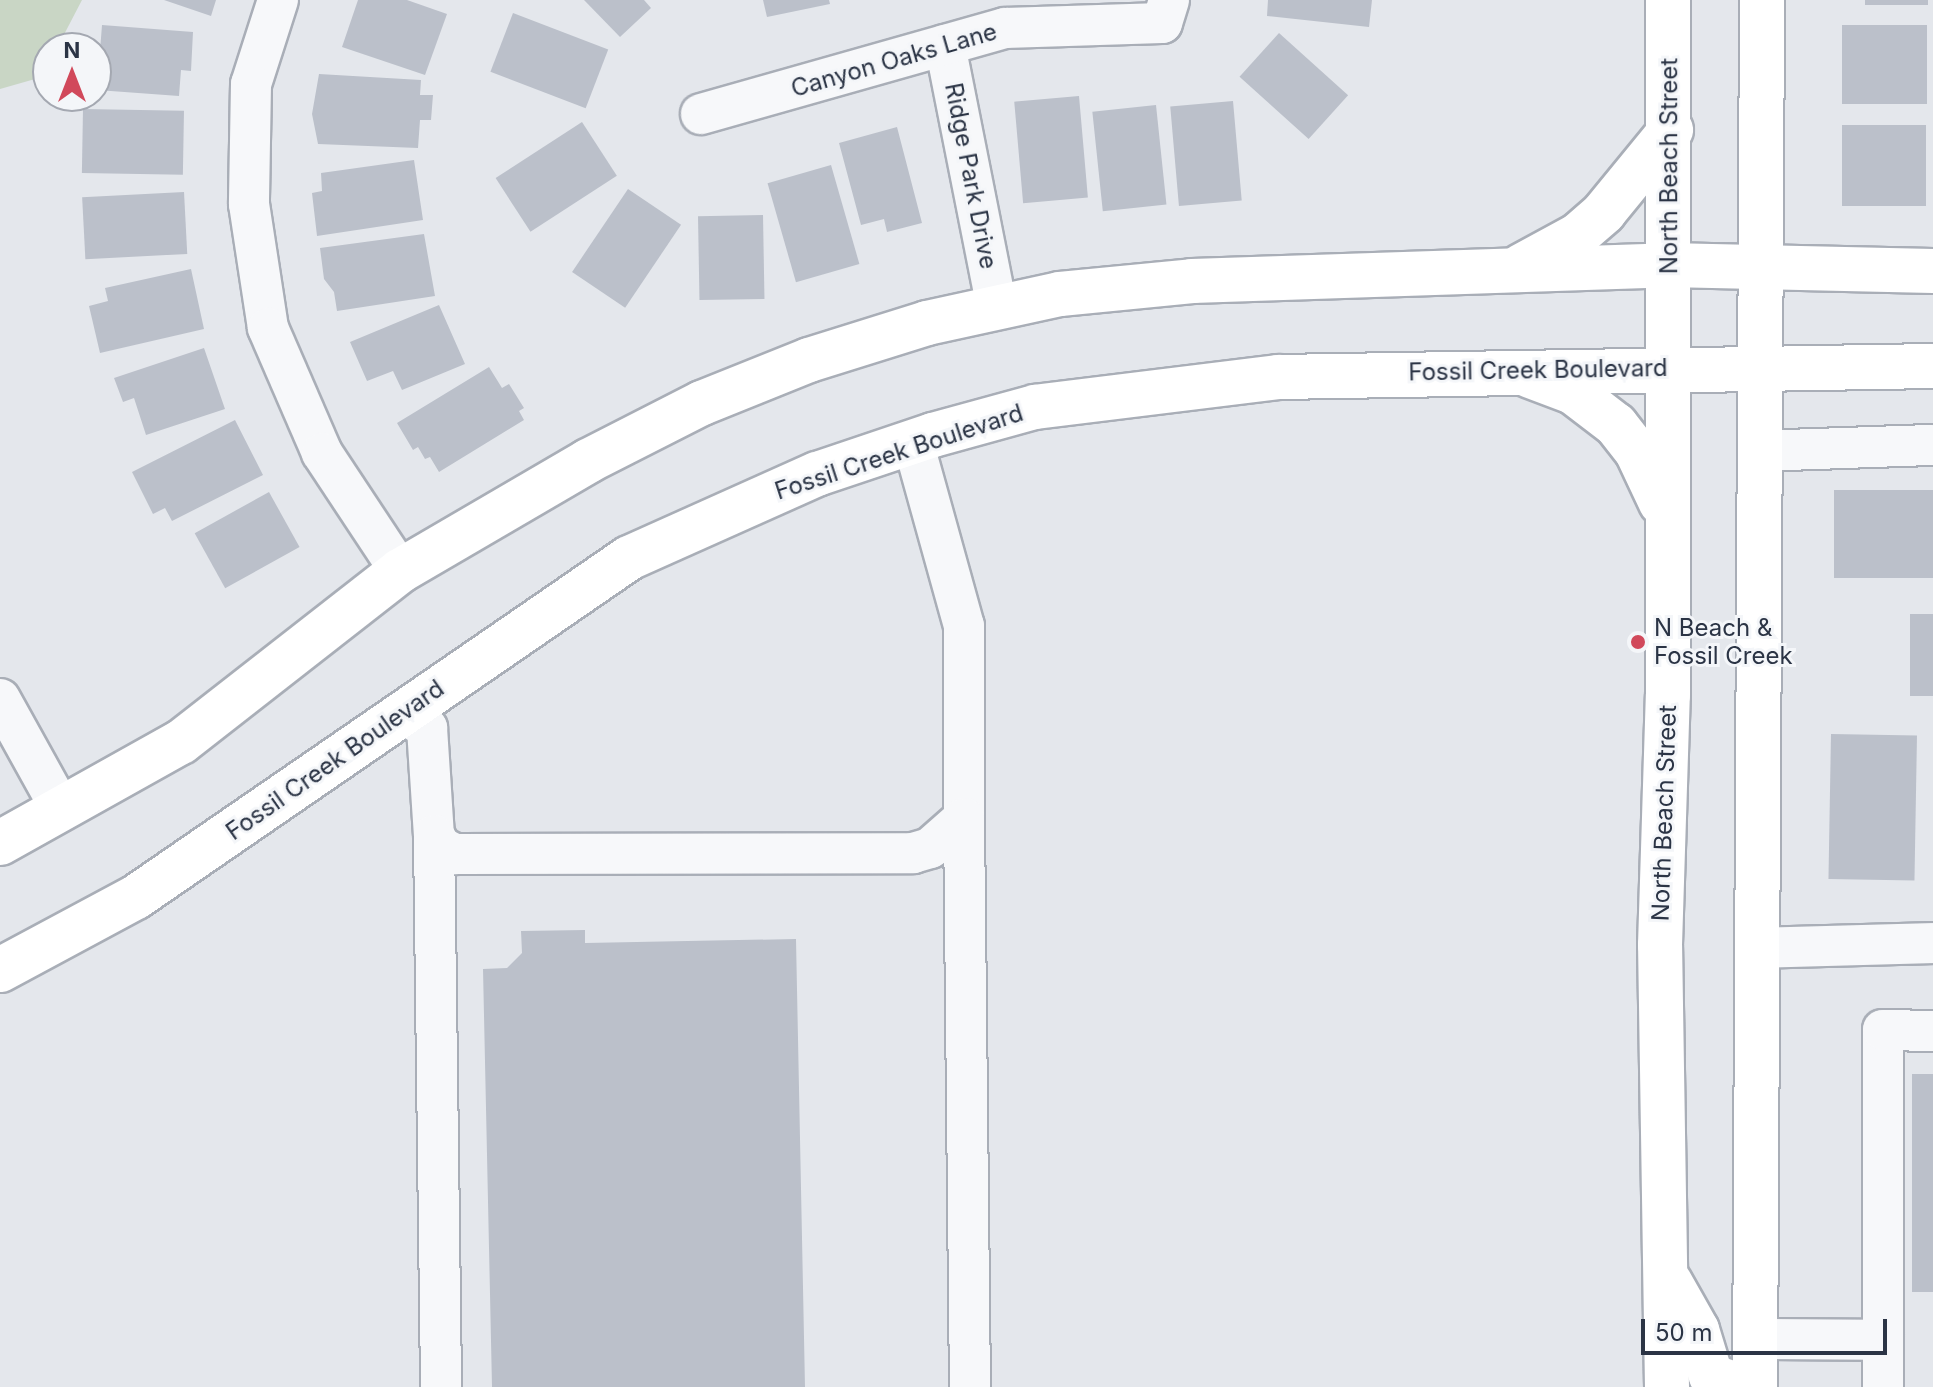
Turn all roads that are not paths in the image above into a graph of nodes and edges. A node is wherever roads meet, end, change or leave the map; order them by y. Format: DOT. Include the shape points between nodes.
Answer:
graph roads {
  1 [pos="278,0"];
  2 [pos="1169,0"];
  3 [pos="1668,0"];
  4 [pos="1762,0"];
  5 [pos="945,45"];
  6 [pos="701,114"];
  7 [pos="1671,130"];
  8 [pos="1669,265"];
  9 [pos="1759,265"];
  10 [pos="1514,270"];
  11 [pos="1933,271"];
  12 [pos="997,308"];
  13 [pos="1668,366"];
  14 [pos="1933,366"];
  15 [pos="1759,367"];
  16 [pos="1516,371"];
  17 [pos="913,442"];
  18 [pos="1933,445"];
  19 [pos="1758,451"];
  20 [pos="1665,513"];
  21 [pos="400,571"];
  22 [pos="0,699"];
  23 [pos="403,714"];
  24 [pos="61,809"];
  25 [pos="964,818"];
  26 [pos="434,835"];
  27 [pos="0,842"];
  28 [pos="1933,943"];
  29 [pos="1756,948"];
  30 [pos="0,970"];
  31 [pos="1933,1031"];
  32 [pos="1665,1273"];
  33 [pos="1755,1339"];
  34 [pos="1883,1340"];
  35 [pos="441,1387"];
  36 [pos="970,1387"];
  37 [pos="1667,1387"];
  38 [pos="1743,1387"];
  39 [pos="1755,1387"];
  40 [pos="1883,1387"];
  1 -- 21 [label="street" via="251,84 249,204 268,328 322,453"];
  2 -- 5 [label="street, Canyon Oaks Lane" via="1162,23 1005,28"];
  3 -- 7 [label="main road, North Beach Street"];
  4 -- 9 [label="main road"];
  5 -- 6 [label="street, Canyon Oaks Lane"];
  5 -- 12 [label="street, Ridge Park Drive"];
  7 -- 8 [label="main road, North Beach Street"];
  7 -- 10 [label="main road" via="1604,212 1578,235"];
  8 -- 9 [label="main road"];
  8 -- 10 [label="main road"];
  8 -- 13 [label="main road, North Beach Street"];
  9 -- 11 [label="main road"];
  9 -- 15 [label="main road"];
  10 -- 12 [label="main road" via="1192,281 1060,294"];
  12 -- 21 [label="main road" via="927,323 809,360 702,403 588,461"];
  13 -- 15 [label="main road, Fossil Creek Boulevard"];
  13 -- 16 [label="main road, Fossil Creek Boulevard"];
  13 -- 20 [label="main road, North Beach Street"];
  14 -- 15 [label="main road, Fossil Creek Boulevard"];
  15 -- 19 [label="main road"];
  16 -- 17 [label="main road, Fossil Creek Boulevard" via="1278,377 1156,389 1035,407"];
  16 -- 20 [label="main road" via="1573,392 1616,425 1637,452"];
  17 -- 23 [label="main road, Fossil Creek Boulevard" via="817,474 629,558"];
  17 -- 25 [label="street" via="964,626"];
  18 -- 19 [label="street"];
  19 -- 29 [label="main road"];
  20 -- 32 [label="main road, North Beach Street" via="1668,695 1660,945"];
  21 -- 24 [label="main road" via="181,742"];
  22 -- 24 [label="street"];
  23 -- 26 [label="street" via="427,728 431,742"];
  23 -- 30 [label="main road, Fossil Creek Boulevard" via="136,897"];
  24 -- 27 [label="main road"];
  25 -- 26 [label="street" via="930,848 913,853 455,854 441,847"];
  25 -- 36 [label="street"];
  26 -- 35 [label="street"];
  28 -- 29 [label="street"];
  29 -- 33 [label="main road"];
  31 -- 34 [label="street" via="1883,1030"];
  32 -- 37 [label="main road, North Beach Street"];
  32 -- 38 [label="main road" via="1697,1330 1711,1376"];
  33 -- 34 [label="street"];
  33 -- 39 [label="main road"];
  34 -- 40 [label="street"];
}
